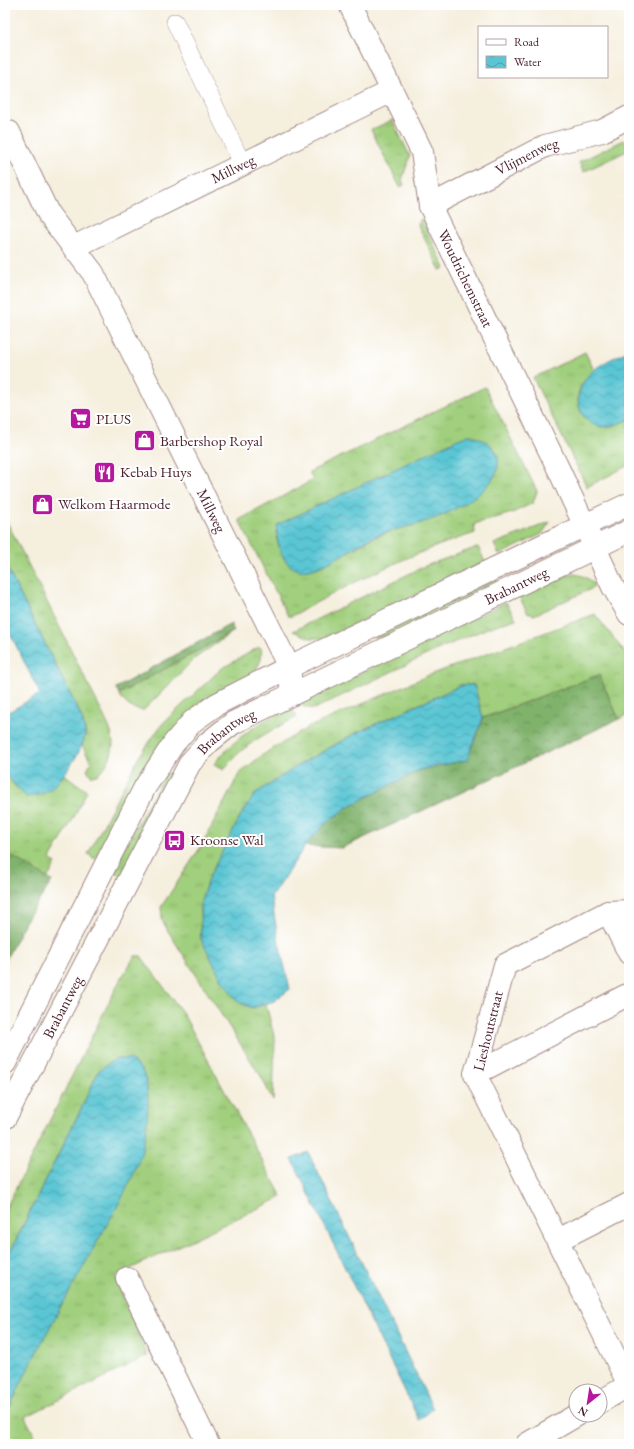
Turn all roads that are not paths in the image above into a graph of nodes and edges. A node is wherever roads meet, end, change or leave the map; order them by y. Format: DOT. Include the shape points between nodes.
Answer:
graph roads {
  1 [pos="350,5"];
  2 [pos="174,22"];
  3 [pos="392,91"];
  4 [pos="629,117"];
  5 [pos="5,134"];
  6 [pos="242,163"];
  7 [pos="430,206"];
  8 [pos="74,247"];
  9 [pos="629,504"];
  10 [pos="584,527"];
  11 [pos="629,532"];
  12 [pos="595,548"];
  13 [pos="629,614"];
  14 [pos="289,667"];
  15 [pos="292,694"];
  16 [pos="619,911"];
  17 [pos="629,952"];
  18 [pos="629,994"];
  19 [pos="5,1063"];
  20 [pos="475,1074"];
  21 [pos="5,1118"];
  22 [pos="629,1204"];
  23 [pos="558,1240"];
  24 [pos="127,1278"];
  25 [pos="629,1385"];
  26 [pos="608,1397"];
  27 [pos="568,1420"];
  28 [pos="208,1444"];
  29 [pos="527,1444"];
  1 -- 3 [label="street, Woudrichemstraat"];
  2 -- 6 [label="lane"];
  3 -- 6 [label="street, Millweg"];
  3 -- 7 [label="street, Woudrichemstraat" via="422,152"];
  4 -- 7 [label="street, Vlijmenweg" via="602,131 545,146"];
  5 -- 8 [label="street, Millweg" via="9,132 49,215"];
  6 -- 8 [label="street, Millweg"];
  7 -- 10 [label="street, Woudrichemstraat" via="559,470"];
  8 -- 14 [label="street, Millweg" via="93,273"];
  9 -- 10 [label="street, Brabantweg"];
  10 -- 12 [label="street, Woudrichemstraat"];
  10 -- 14 [label="street, Brabantweg"];
  11 -- 12 [label="street, Brabantweg"];
  12 -- 13 [label="street, Woudrichemstraat" via="621,603"];
  12 -- 15 [label="street, Brabantweg"];
  14 -- 15 [label="street, Millweg"];
  14 -- 19 [label="street, Brabantweg" via="217,704 193,721 174,743 145,787"];
  15 -- 21 [label="street, Brabantweg" via="233,723 209,742 190,763"];
  16 -- 17 [label="street"];
  16 -- 20 [label="street, Lieshoutstraat" via="505,965"];
  18 -- 20 [label="street"];
  20 -- 23 [label="street, Lieshoutstraat"];
  22 -- 23 [label="street"];
  23 -- 25 [label="street, Lieshoutstraat"];
  24 -- 28 [label="street"];
  25 -- 26 [label="street, Lieshoutstraat"];
  27 -- 29 [label="street"];
}
